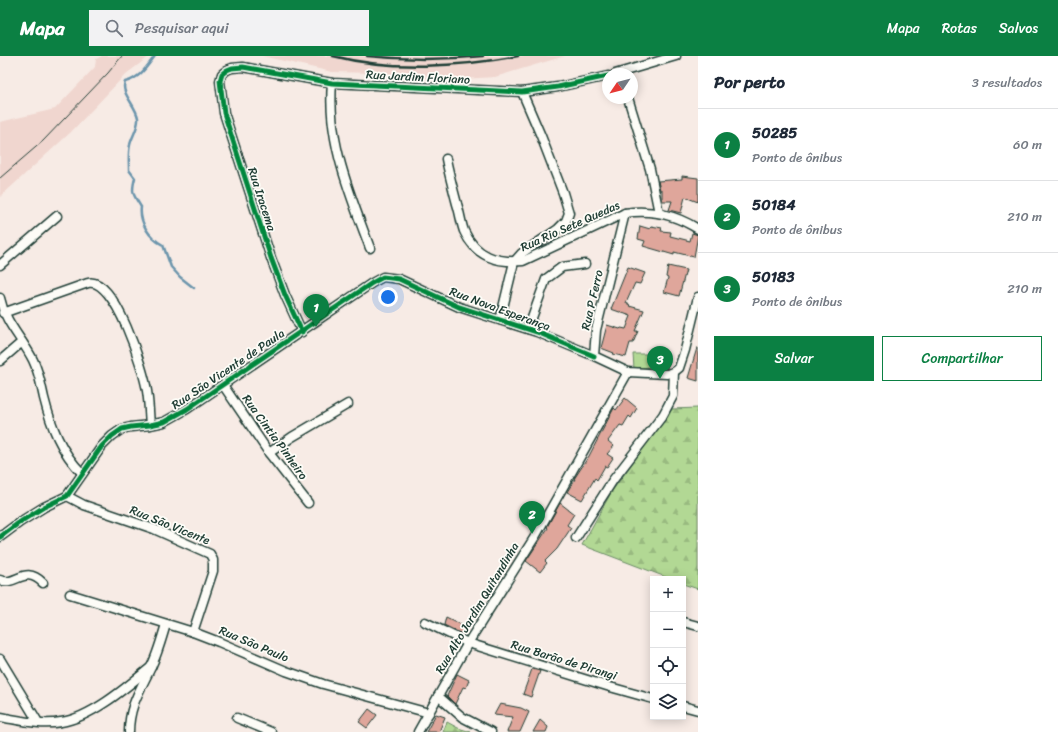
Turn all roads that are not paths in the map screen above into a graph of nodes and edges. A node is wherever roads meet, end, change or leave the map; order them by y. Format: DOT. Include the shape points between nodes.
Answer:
graph roads {
  1 [pos="676,56"];
  2 [pos="637,68"];
  3 [pos="227,70"];
  4 [pos="602,77"];
  5 [pos="332,83"];
  6 [pos="522,92"];
  7 [pos="630,104"];
  8 [pos="446,159"];
  9 [pos="625,213"];
  10 [pos="659,214"];
  11 [pos="57,216"];
  12 [pos="698,229"];
  13 [pos="370,248"];
  14 [pos="514,262"];
  15 [pos="585,264"];
  16 [pos="0,265"];
  17 [pos="399,279"];
  18 [pos="698,297"];
  19 [pos="0,298"];
  20 [pos="3,313"];
  21 [pos="500,320"];
  22 [pos="528,329"];
  23 [pos="302,332"];
  24 [pos="22,342"];
  25 [pos="594,356"];
  26 [pos="0,361"];
  27 [pos="628,372"];
  28 [pos="674,372"];
  29 [pos="223,385"];
  30 [pos="348,404"];
  31 [pos="150,425"];
  32 [pos="269,453"];
  33 [pos="82,473"];
  34 [pos="67,496"];
  35 [pos="308,503"];
  36 [pos="0,537"];
  37 [pos="576,538"];
  38 [pos="0,580"];
  39 [pos="43,583"];
  40 [pos="70,594"];
  41 [pos="425,622"];
  42 [pos="686,623"];
  43 [pos="166,624"];
  44 [pos="698,626"];
  45 [pos="193,632"];
  46 [pos="468,643"];
  47 [pos="0,659"];
  48 [pos="151,667"];
  49 [pos="438,696"];
  50 [pos="650,698"];
  51 [pos="686,707"];
  52 [pos="698,710"];
  53 [pos="429,712"];
  54 [pos="0,717"];
  55 [pos="237,718"];
  56 [pos="38,722"];
  57 [pos="129,732"];
  58 [pos="271,732"];
  59 [pos="418,732"];
  60 [pos="491,732"];
  1 -- 2 [label="street"];
  3 -- 5 [label="street, Rua Jardim Floriano" via="243,67"];
  3 -- 23 [label="street, Rua Iracema" via="222,74 220,81 224,113 271,258"];
  4 -- 6 [label="street, Rua Jardim Floriano"];
  5 -- 6 [label="street, Rua Jardim Floriano"];
  5 -- 13 [label="street" via="333,133 345,180"];
  6 -- 14 [label="street" via="561,186 569,213 566,221 522,253"];
  7 -- 10 [label="street" via="650,169"];
  8 -- 14 [label="street, Rua Rio Sete Quedas" via="464,231 481,253 489,258"];
  9 -- 10 [label="street, Rua Rio Sete Quedas" via="639,211"];
  9 -- 14 [label="street, Rua Rio Sete Quedas" via="532,258"];
  9 -- 25 [label="street, Rua P Ferro" via="597,324"];
  10 -- 12 [label="street, Rua Rio Sete Quedas" via="675,218"];
  11 -- 16 [label="street"];
  14 -- 21 [label="street"];
  15 -- 22 [label="street" via="562,268 546,279"];
  17 -- 21 [label="street, Rua Nova Esperança" via="459,306"];
  17 -- 23 [label="street, Rua São Vicente de Paula" via="379,279"];
  18 -- 28 [label="street" via="685,350 679,368"];
  19 -- 20 [label="street"];
  20 -- 24 [label="street"];
  20 -- 31 [label="street" via="88,283 98,284 121,314 136,351 147,391"];
  21 -- 22 [label="street, Rua Nova Esperança"];
  22 -- 25 [label="street, Rua Nova Esperança"];
  23 -- 29 [label="street, Rua São Vicente de Paula"];
  24 -- 26 [label="street"];
  24 -- 33 [label="street" via="33,360 60,445"];
  25 -- 27 [label="street"];
  27 -- 28 [label="street"];
  27 -- 46 [label="street, Rua Alto Jardim Quitandinha" via="536,535"];
  28 -- 37 [label="street" via="673,396 663,415 613,480"];
  29 -- 31 [label="street, Rua São Vicente de Paula" via="164,422"];
  29 -- 32 [label="street, Rua Cintia Pinheiro"];
  30 -- 32 [label="street"];
  31 -- 33 [label="street, Rua São Vicente de Paula" via="131,427 112,436"];
  32 -- 35 [label="street, Rua Cintia Pinheiro"];
  33 -- 34 [label="street, Rua São Vicente de Paula"];
  34 -- 36 [label="street" via="44,507"];
  34 -- 45 [label="street, Rua São Vicente" via="84,505 154,529 210,554 213,571"];
  38 -- 39 [label="street" via="4,582 29,574"];
  40 -- 43 [label="street, Rua São Paulo"];
  41 -- 46 [label="street"];
  42 -- 44 [label="street"];
  43 -- 45 [label="street, Rua São Paulo"];
  43 -- 48 [label="street"];
  45 -- 53 [label="street, Rua São Paulo" via="323,684"];
  46 -- 49 [label="street, Rua Alto Jardim Quitandinha"];
  46 -- 50 [label="street, Rua Barão de Pirangi"];
  47 -- 56 [label="street"];
  48 -- 56 [label="street" via="90,712 60,723"];
  48 -- 57 [label="street" via="132,707"];
  49 -- 53 [label="street, Rua Alto Jardim Quitandinha"];
  49 -- 60 [label="street" via="462,717"];
  51 -- 52 [label="street"];
  53 -- 59 [label="street, Rua Alto Jardim Quitandinha"];
  54 -- 56 [label="street"];
  55 -- 58 [label="street"];
}
